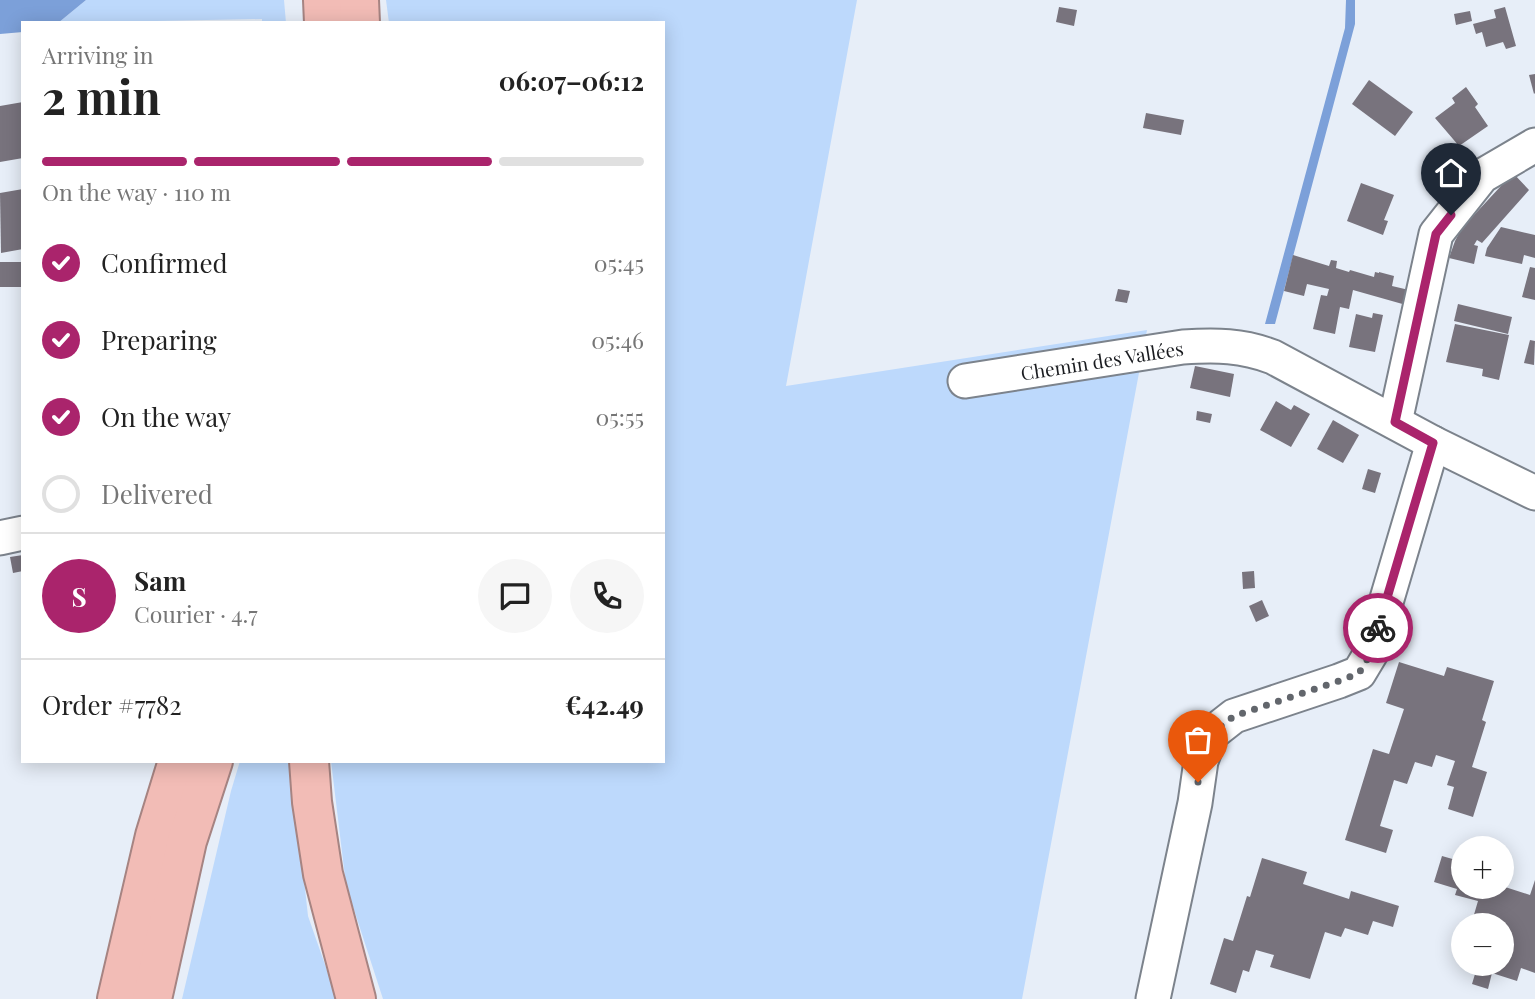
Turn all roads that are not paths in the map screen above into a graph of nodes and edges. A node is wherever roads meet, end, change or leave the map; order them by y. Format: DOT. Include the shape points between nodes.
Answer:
graph roads {
  1 [pos="323,0"];
  2 [pos="359,0"];
  3 [pos="324,21"];
  4 [pos="360,21"];
  5 [pos="1535,145"];
  6 [pos="965,381"];
  7 [pos="1395,422"];
  8 [pos="1433,443"];
  9 [pos="1535,493"];
  10 [pos="21,533"];
  11 [pos="0,537"];
  12 [pos="177,763"];
  13 [pos="212,763"];
  14 [pos="309,763"];
  15 [pos="117,999"];
  16 [pos="152,999"];
  17 [pos="356,999"];
  18 [pos="1153,999"];
  1 -- 3 [label="highway"];
  2 -- 4 [label="highway"];
  5 -- 7 [label="street" via="1482,176 1436,234"];
  6 -- 7 [label="street, Chemin des Vallées" via="1183,347 1240,347 1273,357"];
  7 -- 8 [label="street, Chemin des Vallées"];
  8 -- 9 [label="street, Chemin des Vallées"];
  8 -- 18 [label="street" via="1371,653 1359,673 1234,716 1211,734 1201,761"];
  10 -- 11 [label="street"];
  12 -- 15 [label="highway" via="155,836"];
  13 -- 16 [label="highway" via="187,841"];
  14 -- 17 [label="highway" via="323,874"];
}
